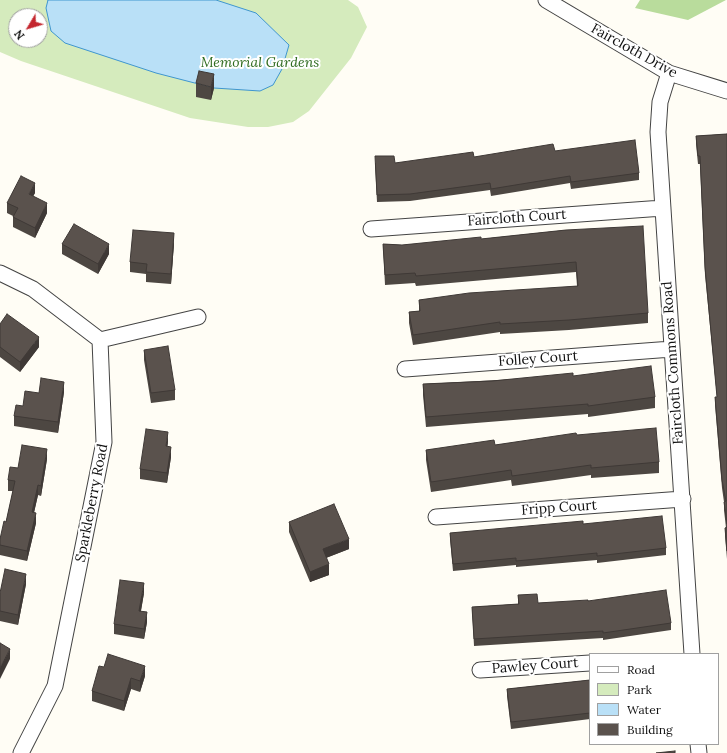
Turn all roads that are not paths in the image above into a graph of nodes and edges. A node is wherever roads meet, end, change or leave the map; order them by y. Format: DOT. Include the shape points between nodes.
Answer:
graph roads {
  1 [pos="546,0"];
  2 [pos="669,73"];
  3 [pos="727,91"];
  4 [pos="663,208"];
  5 [pos="371,229"];
  6 [pos="0,273"];
  7 [pos="198,318"];
  8 [pos="100,340"];
  9 [pos="672,349"];
  10 [pos="405,369"];
  11 [pos="683,499"];
  12 [pos="436,517"];
  13 [pos="692,653"];
  14 [pos="589,663"];
  15 [pos="480,670"];
  16 [pos="21,753"];
  1 -- 2 [label="street, Faircloth Drive"];
  2 -- 3 [label="street, Faircloth Drive"];
  2 -- 4 [label="street, Faircloth Commons Road" via="658,113"];
  4 -- 5 [label="street, Faircloth Court"];
  4 -- 9 [label="street, Faircloth Commons Road"];
  6 -- 8 [label="street" via="33,289"];
  7 -- 8 [label="street"];
  8 -- 16 [label="street, Sparkleberry Road" via="104,442 55,686"];
  9 -- 10 [label="street, Folley Court"];
  9 -- 11 [label="street, Faircloth Commons Road"];
  11 -- 12 [label="street, Fripp Court"];
  11 -- 13 [label="street, Faircloth Commons Road"];
  14 -- 15 [label="street, Pawley Court"];
}
